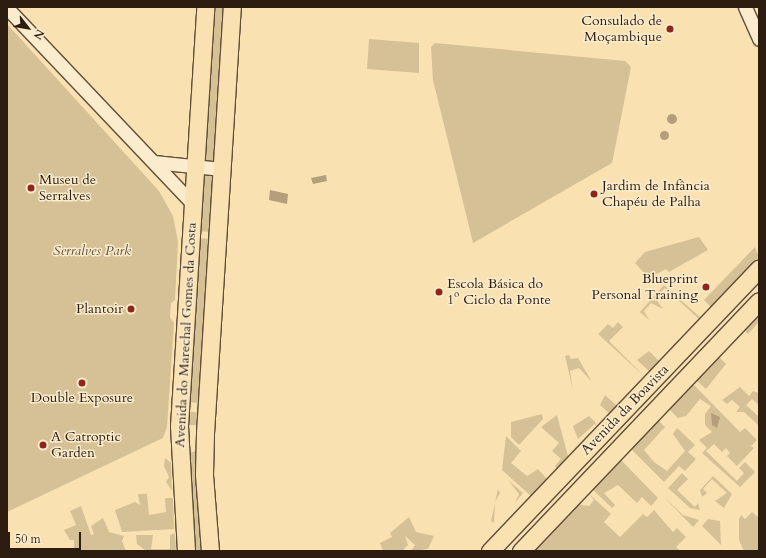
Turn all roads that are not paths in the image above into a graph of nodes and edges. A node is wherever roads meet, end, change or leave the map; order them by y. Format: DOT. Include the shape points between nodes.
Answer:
graph roads {
  1 [pos="205,7"];
  2 [pos="232,7"];
  3 [pos="745,7"];
  4 [pos="7,8"];
  5 [pos="759,39"];
  6 [pos="154,162"];
  7 [pos="195,167"];
  8 [pos="222,169"];
  9 [pos="193,204"];
  10 [pos="759,269"];
  11 [pos="759,301"];
  12 [pos="186,551"];
  13 [pos="210,551"];
  14 [pos="490,551"];
  15 [pos="521,551"];
  1 -- 7 [label="main road, Avenida do Marechal Gomes da Costa"];
  2 -- 8 [label="main road, Avenida do Marechal Gomes da Costa"];
  3 -- 5 [label="street"];
  4 -- 6 [label="street"];
  6 -- 7 [label="street"];
  6 -- 9 [label="street"];
  7 -- 8 [label="street"];
  7 -- 9 [label="main road, Avenida do Marechal Gomes da Costa"];
  8 -- 13 [label="main road, Avenida do Marechal Gomes da Costa" via="204,474"];
  9 -- 12 [label="main road, Avenida do Marechal Gomes da Costa" via="179,426"];
  10 -- 14 [label="main road, Avenida da Boavista"];
  11 -- 15 [label="main road, Avenida da Boavista"];
}
